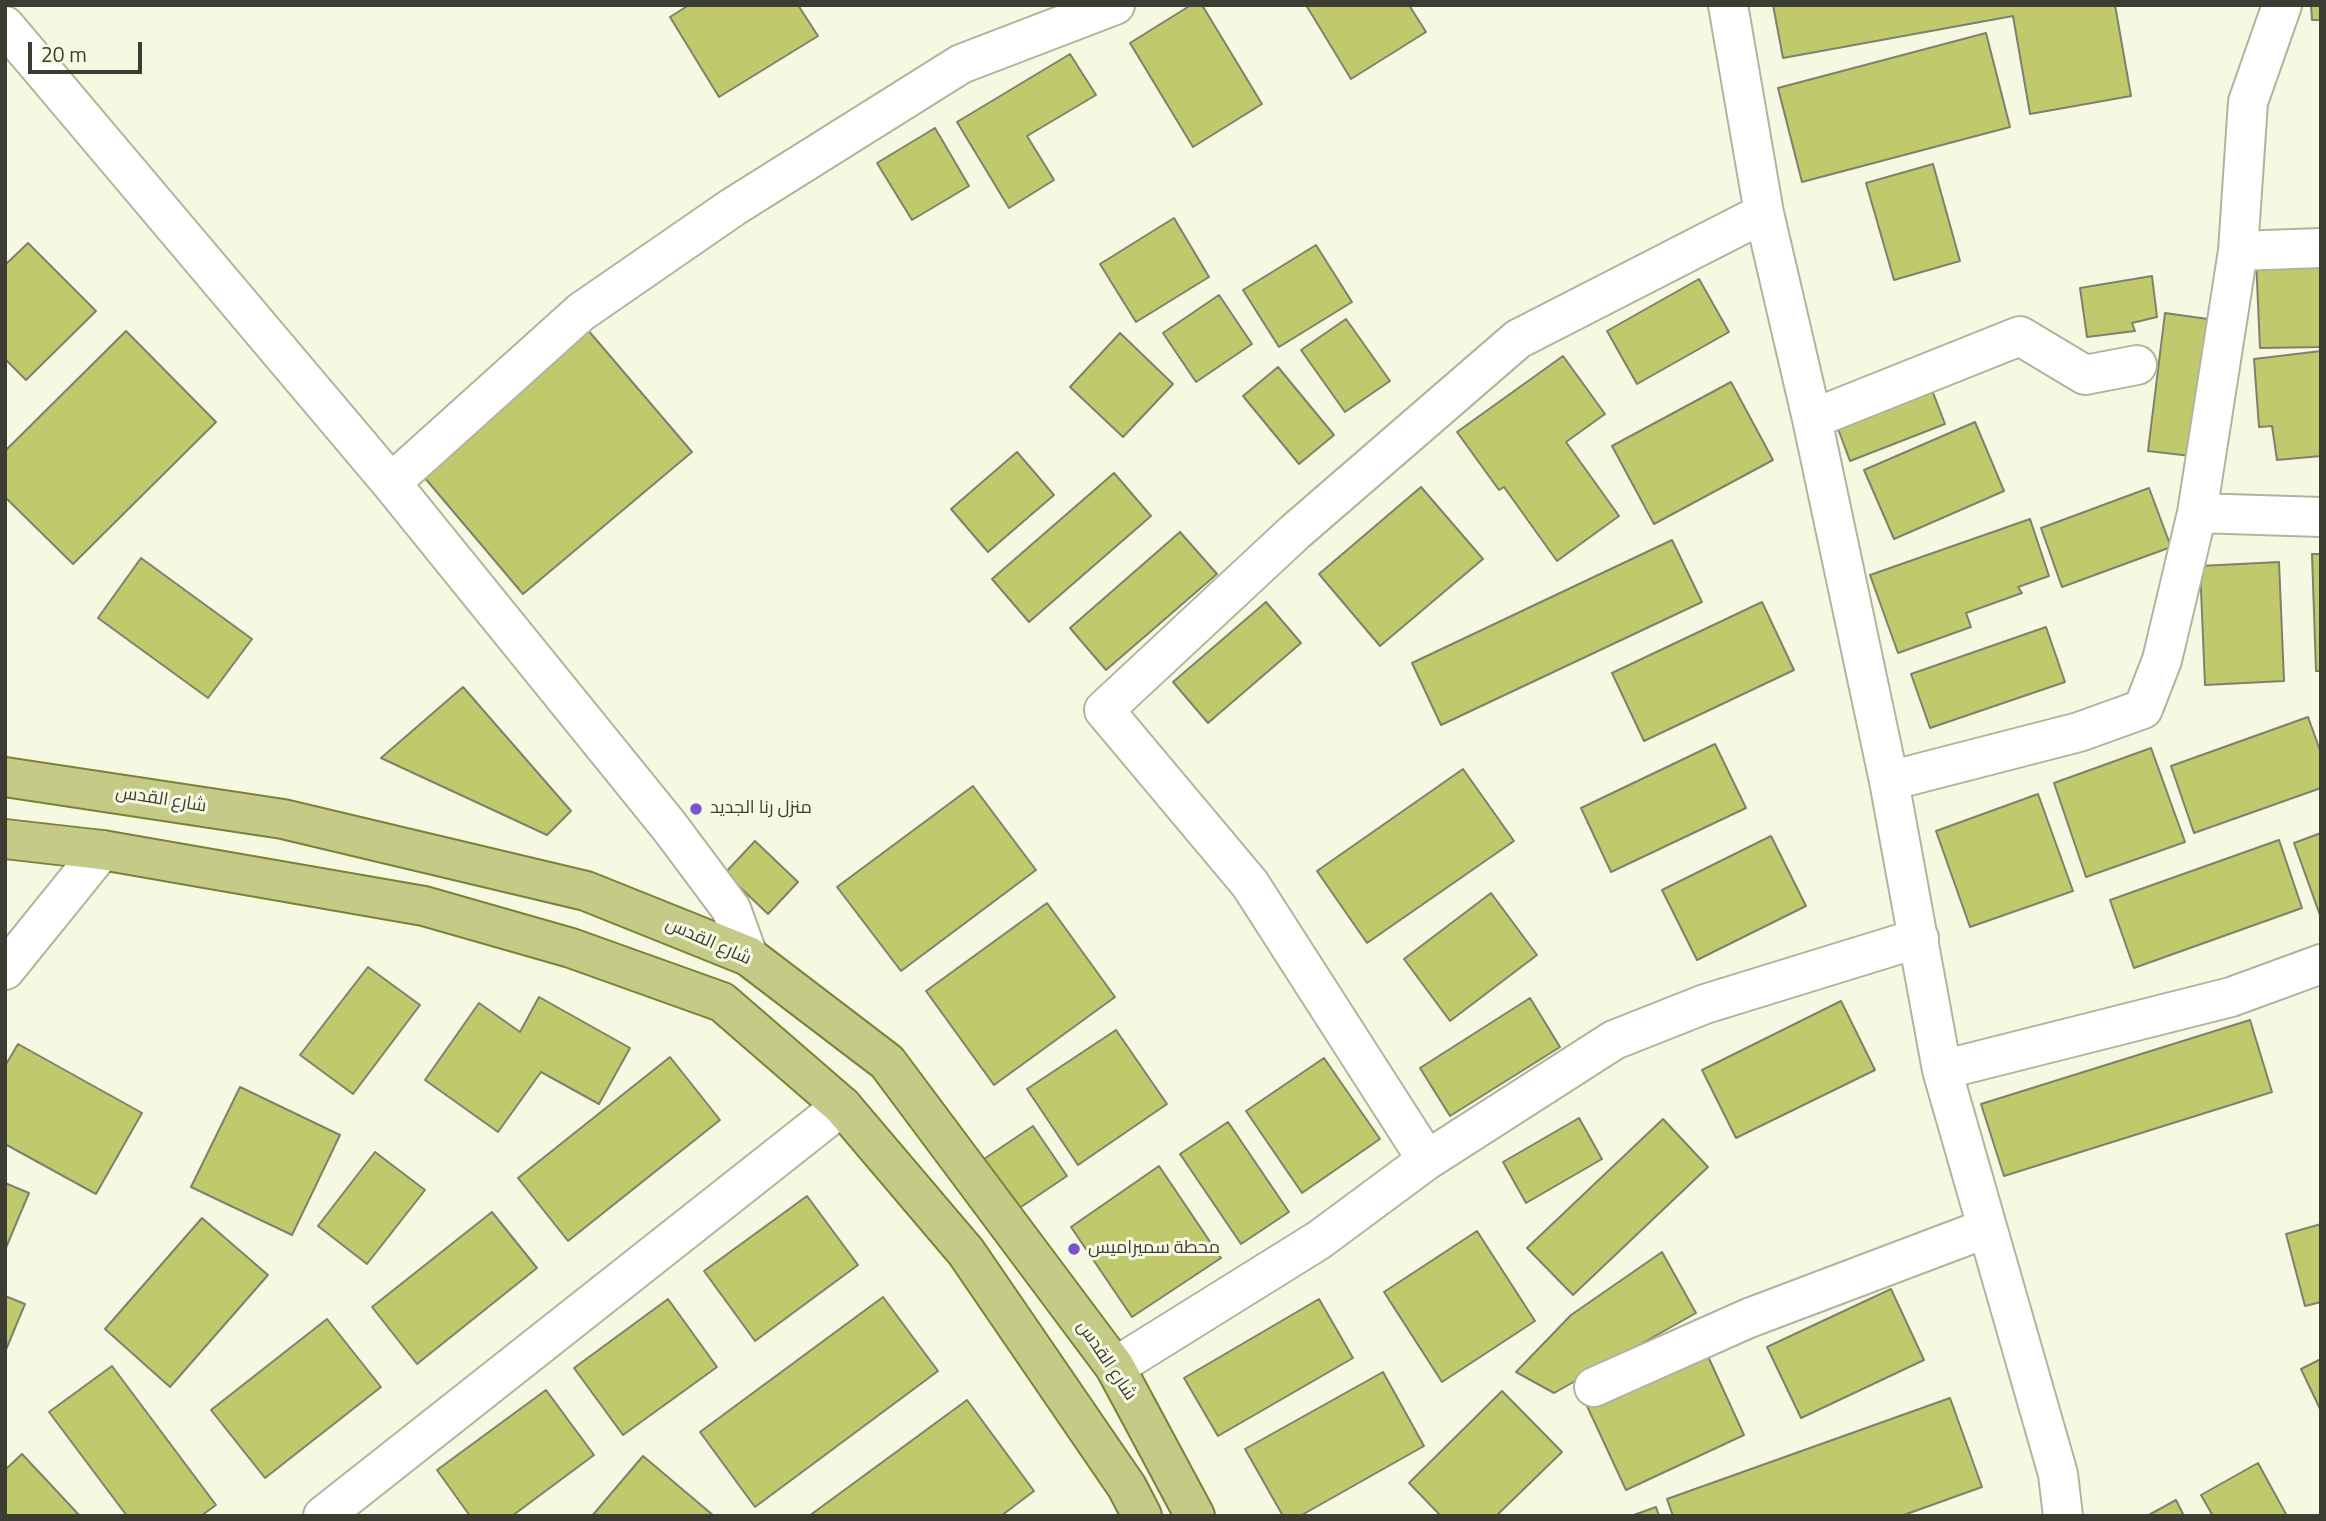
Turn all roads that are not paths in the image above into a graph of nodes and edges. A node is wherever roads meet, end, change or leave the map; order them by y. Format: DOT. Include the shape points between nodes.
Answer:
graph roads {
  1 [pos="1115,5"];
  2 [pos="1728,5"];
  3 [pos="2282,5"];
  4 [pos="5,26"];
  5 [pos="1764,213"];
  6 [pos="2321,248"];
  7 [pos="2238,251"];
  8 [pos="2137,365"];
  9 [pos="1812,419"];
  10 [pos="391,483"];
  11 [pos="2197,513"];
  12 [pos="2321,517"];
  13 [pos="5,777"];
  14 [pos="1889,781"];
  15 [pos="5,839"];
  16 [pos="103,850"];
  17 [pos="1919,938"];
  18 [pos="748,956"];
  19 [pos="2321,964"];
  20 [pos="5,970"];
  21 [pos="1942,1070"];
  22 [pos="842,1106"];
  23 [pos="1427,1160"];
  24 [pos="1987,1228"];
  25 [pos="1115,1367"];
  26 [pos="1594,1387"];
  27 [pos="323,1516"];
  28 [pos="1142,1516"];
  29 [pos="1195,1516"];
  30 [pos="2063,1516"];
  1 -- 10 [label="street" via="961,64 733,207 582,312"];
  2 -- 5 [label="street"];
  3 -- 7 [label="street" via="2248,102"];
  4 -- 10 [label="street"];
  5 -- 9 [label="street"];
  5 -- 23 [label="street" via="1518,339 1295,532 1104,710 1250,884"];
  6 -- 7 [label="street"];
  7 -- 11 [label="street"];
  8 -- 9 [label="street" via="2085,375 2020,336"];
  9 -- 14 [label="street"];
  10 -- 18 [label="street" via="669,826 731,909"];
  11 -- 12 [label="street"];
  11 -- 14 [label="street" via="2162,660 2143,709 2079,732"];
  13 -- 18 [label="main road, شارع القدس" via="283,819 586,891"];
  14 -- 17 [label="street"];
  15 -- 16 [label="main road"];
  16 -- 20 [label="street"];
  16 -- 22 [label="main road" via="424,906 584,953 722,1002"];
  17 -- 21 [label="street"];
  17 -- 23 [label="street" via="1705,1004 1614,1040"];
  18 -- 25 [label="main road, شارع القدس" via="887,1062"];
  19 -- 21 [label="street" via="2231,997"];
  21 -- 24 [label="street"];
  22 -- 27 [label="street"];
  22 -- 28 [label="main road" via="966,1252"];
  23 -- 25 [label="street" via="1319,1240"];
  24 -- 26 [label="street" via="1749,1318"];
  24 -- 30 [label="street" via="2058,1474"];
  25 -- 29 [label="main road, شارع القدس"];
}
